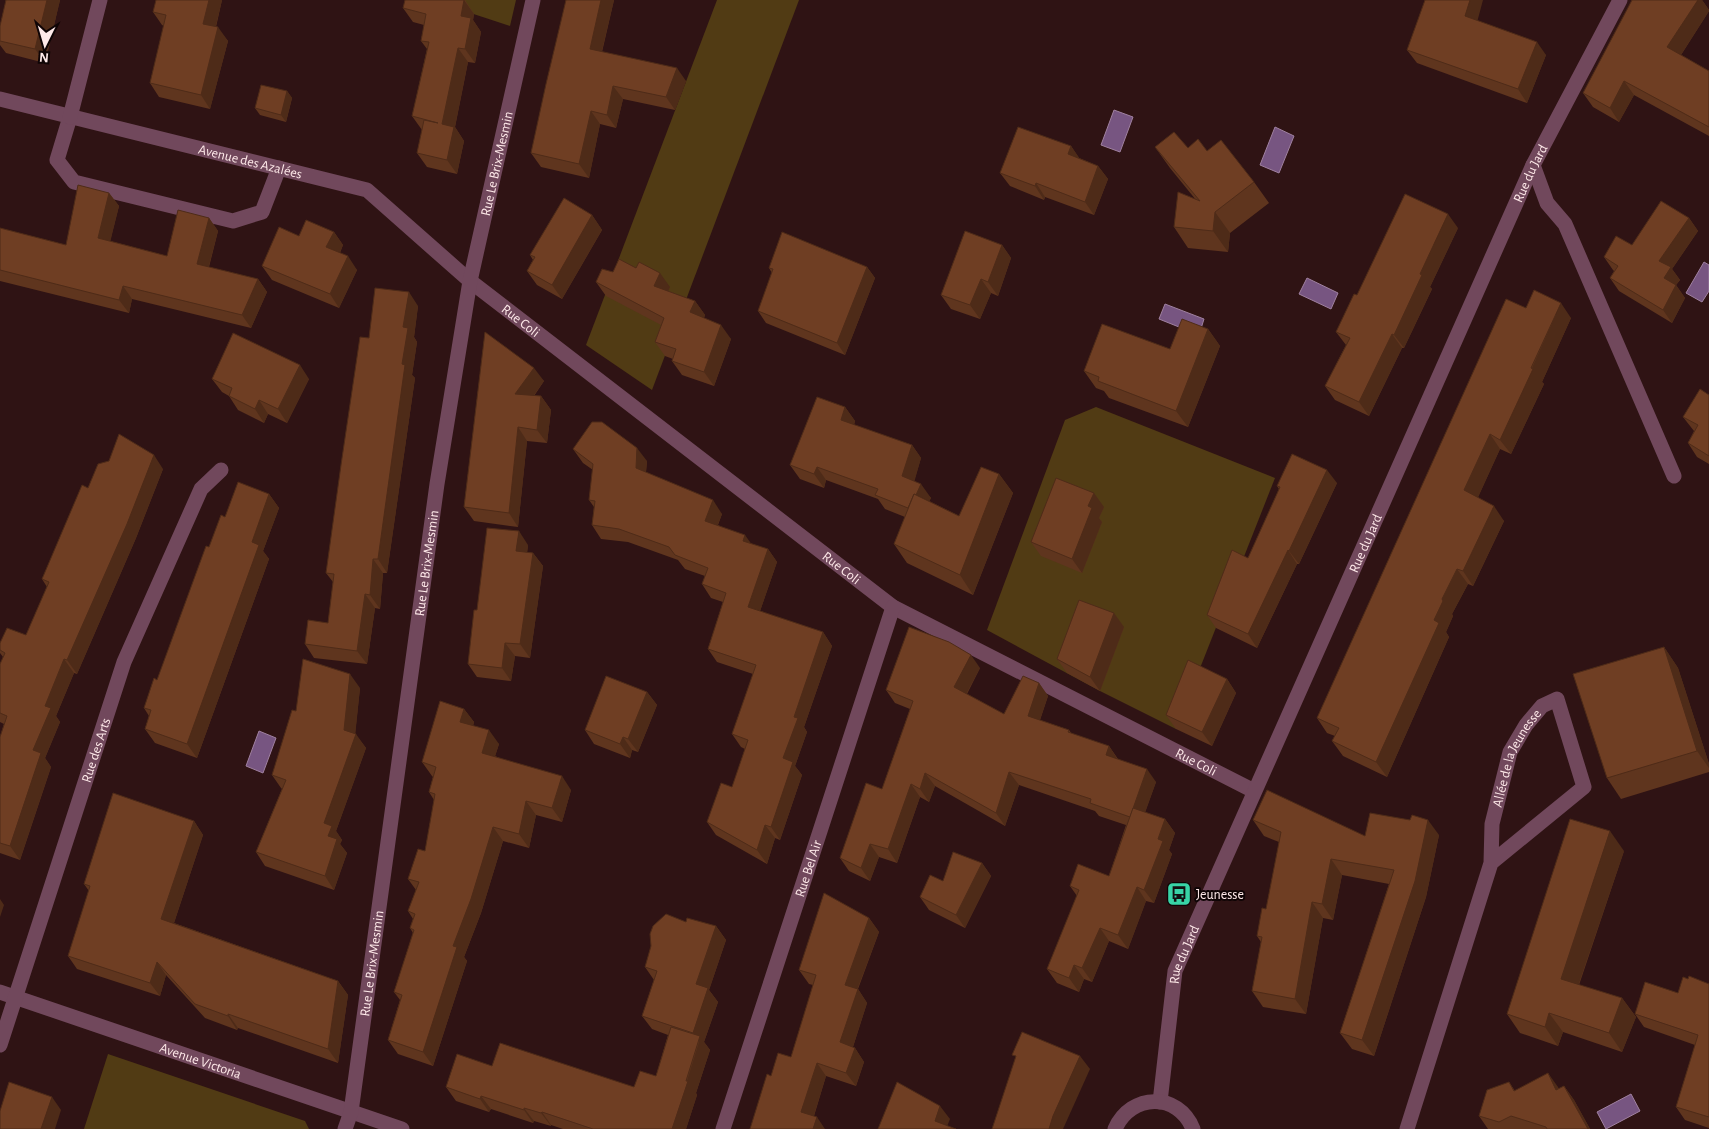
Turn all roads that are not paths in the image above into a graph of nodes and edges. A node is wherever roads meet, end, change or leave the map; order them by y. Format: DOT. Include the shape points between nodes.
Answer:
graph roads {
  1 [pos="100,0"];
  2 [pos="532,0"];
  3 [pos="1620,0"];
  4 [pos="0,99"];
  5 [pos="70,117"];
  6 [pos="1533,165"];
  7 [pos="279,168"];
  8 [pos="470,281"];
  9 [pos="221,470"];
  10 [pos="1674,476"];
  11 [pos="893,608"];
  12 [pos="1254,791"];
  13 [pos="1491,863"];
  14 [pos="0,992"];
  15 [pos="15,997"];
  16 [pos="0,1045"];
  17 [pos="1160,1102"];
  18 [pos="351,1112"];
  19 [pos="345,1129"];
  20 [pos="402,1129"];
  21 [pos="723,1129"];
  22 [pos="1115,1129"];
  23 [pos="1193,1129"];
  24 [pos="1407,1129"];
  1 -- 5 [label="street"];
  2 -- 8 [label="street, Rue Le Brix-Mesmin"];
  3 -- 6 [label="street, Rue du Jard"];
  4 -- 5 [label="street, Avenue des Azalées"];
  5 -- 7 [label="street, Avenue des Azalées"];
  5 -- 7 [label="street" via="57,160 74,182 223,219 233,221 262,212"];
  6 -- 10 [label="street" via="1547,203 1565,224"];
  6 -- 12 [label="street, Rue du Jard"];
  7 -- 8 [label="street, Avenue des Azalées" via="367,190"];
  8 -- 11 [label="street, Rue Coli"];
  8 -- 18 [label="street, Rue Le Brix-Mesmin" via="437,484"];
  9 -- 15 [label="street, Rue des Arts" via="201,489 124,662"];
  11 -- 12 [label="street, Rue Coli"];
  11 -- 21 [label="street, Rue Bel Air"];
  12 -- 17 [label="street, Rue du Jard" via="1175,971"];
  13 -- 13 [label="street, Allée de la Jeunesse" via="1584,787 1557,698 1542,706 1510,752 1492,824"];
  13 -- 24 [label="street, Allée de la Jeunesse"];
  14 -- 15 [label="street, Avenue Victoria"];
  15 -- 16 [label="street, Rue des Arts"];
  15 -- 18 [label="street, Avenue Victoria"];
  17 -- 22 [label="street" via="1134,1107"];
  17 -- 23 [label="street" via="1183,1112"];
  18 -- 19 [label="street, Rue Le Brix-Mesmin"];
  18 -- 20 [label="street, Avenue Victoria"];
}
